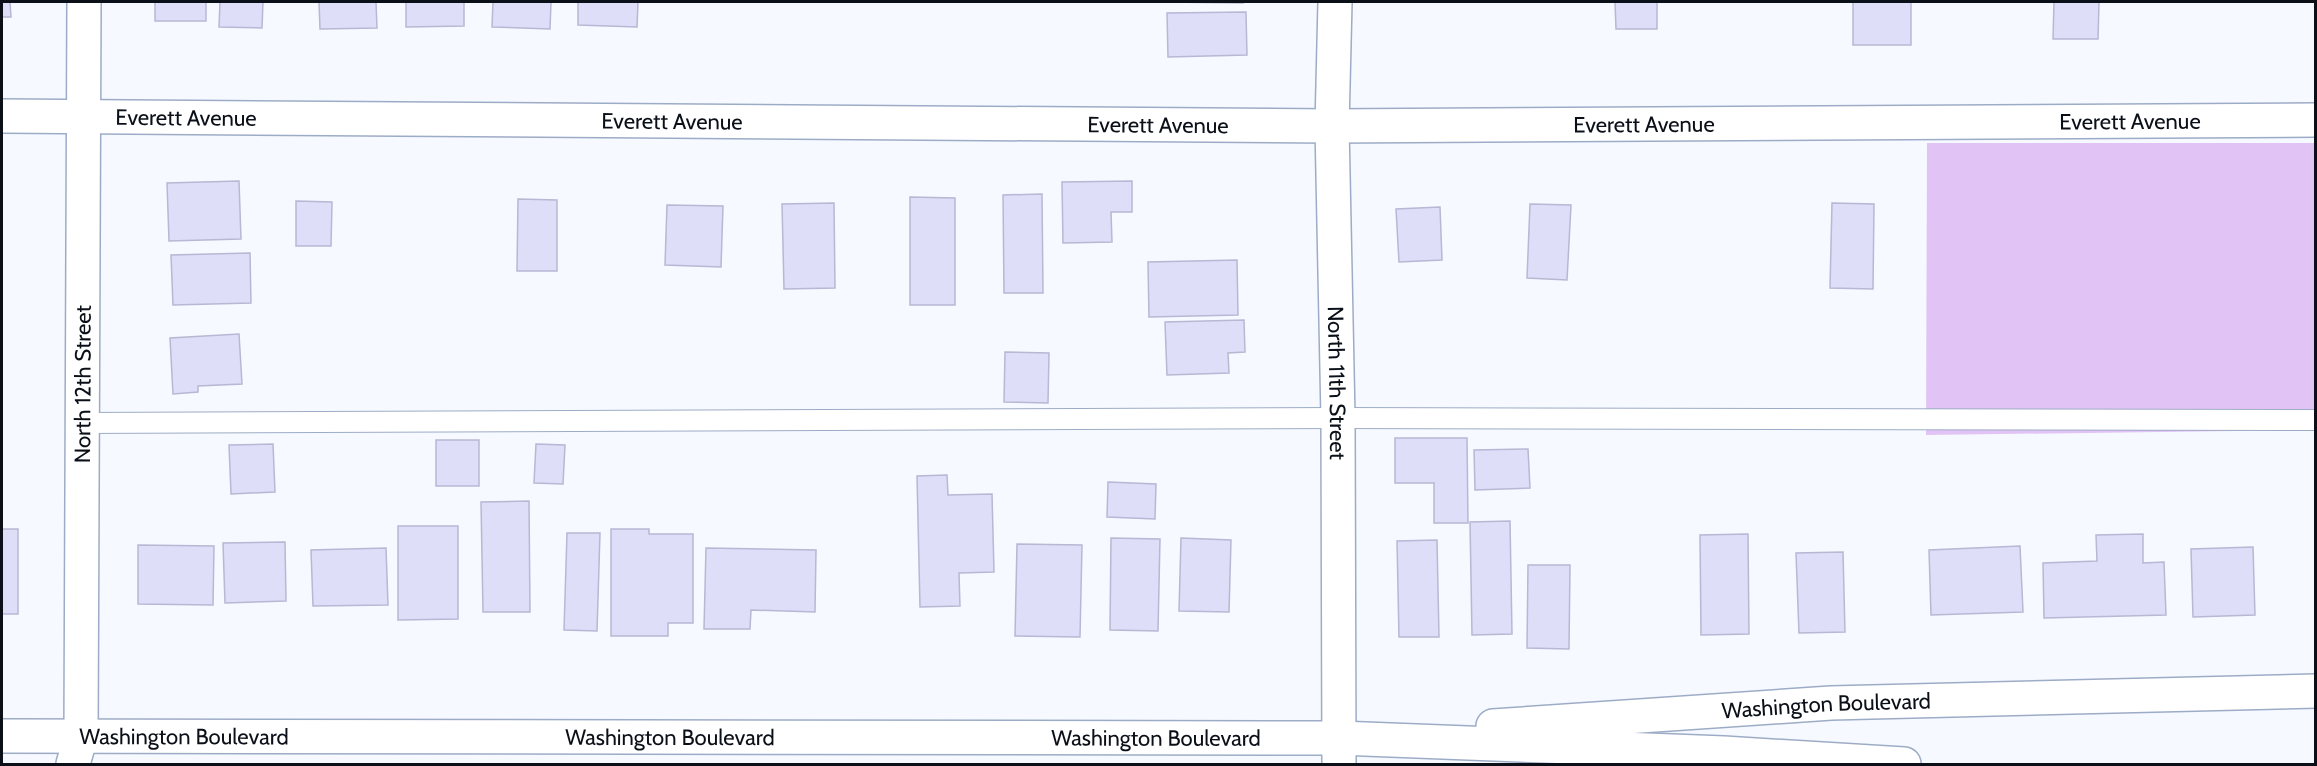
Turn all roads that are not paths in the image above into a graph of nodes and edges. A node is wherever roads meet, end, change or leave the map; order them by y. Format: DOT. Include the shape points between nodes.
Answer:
graph roads {
  1 [pos="84,2"];
  2 [pos="1335,2"];
  3 [pos="2,116"];
  4 [pos="84,116"];
  5 [pos="2316,120"];
  6 [pos="1332,126"];
  7 [pos="1338,418"];
  8 [pos="2316,420"];
  9 [pos="82,423"];
  10 [pos="2316,691"];
  11 [pos="2,736"];
  12 [pos="77,750"];
  13 [pos="1339,751"];
  14 [pos="1904,765"];
  1 -- 4 [label="street, North 12th Street"];
  2 -- 6 [label="street, North 11th Street"];
  3 -- 4 [label="street, Everett Avenue"];
  4 -- 6 [label="street, Everett Avenue"];
  4 -- 9 [label="street, North 12th Street"];
  5 -- 6 [label="street, Everett Avenue"];
  6 -- 7 [label="street, North 11th Street"];
  7 -- 8 [label="lane"];
  7 -- 9 [label="lane"];
  7 -- 13 [label="street, North 11th Street"];
  9 -- 12 [label="street, North 12th Street"];
  10 -- 13 [label="street, Washington Boulevard" via="1712,709"];
  11 -- 12 [label="street, Washington Boulevard"];
  12 -- 13 [label="street, Washington Boulevard"];
  13 -- 14 [label="street, Washington Boulevard" via="1724,753"];
}
